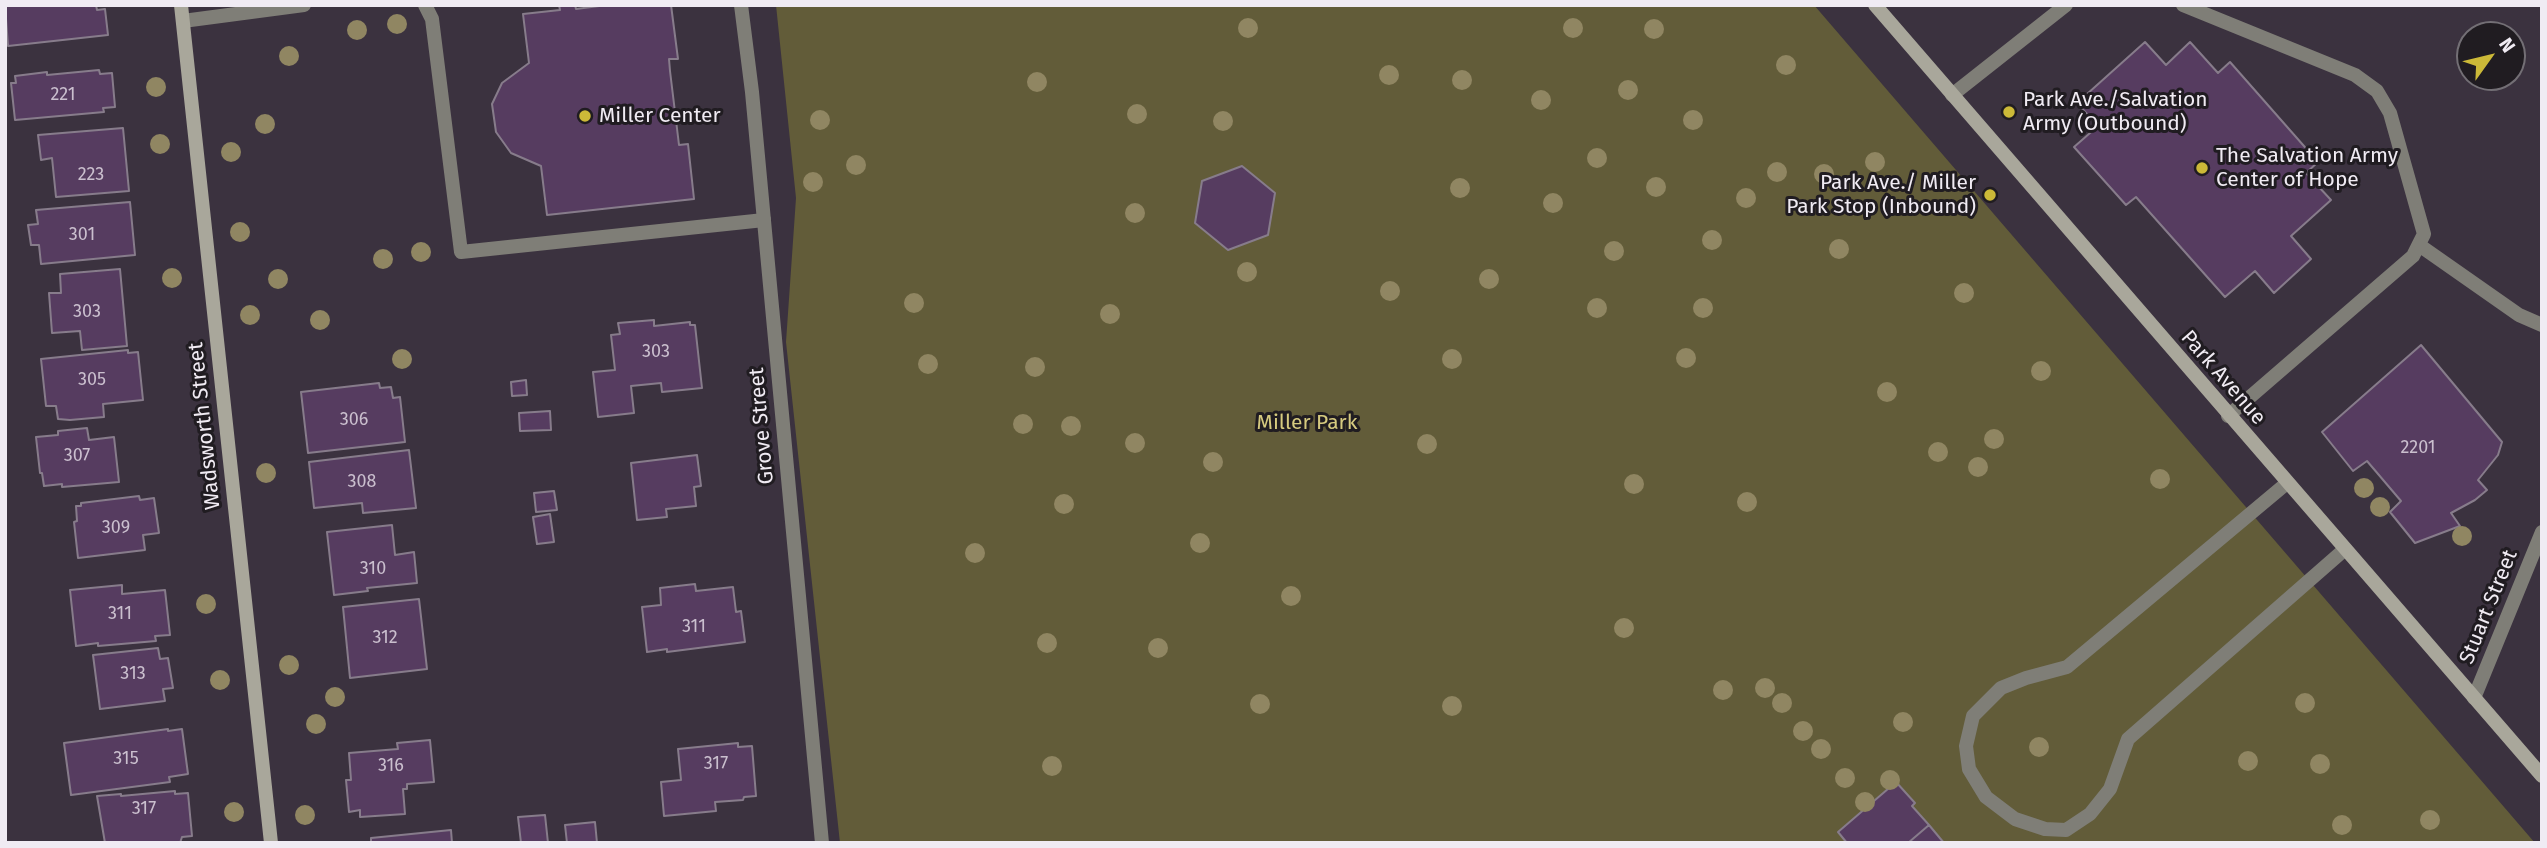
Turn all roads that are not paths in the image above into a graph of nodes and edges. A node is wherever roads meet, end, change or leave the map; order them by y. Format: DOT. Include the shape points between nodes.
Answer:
graph roads {
  1 [pos="181,5"];
  2 [pos="304,5"];
  3 [pos="425,5"];
  4 [pos="741,5"];
  5 [pos="1875,5"];
  6 [pos="2066,5"];
  7 [pos="2183,5"];
  8 [pos="183,22"];
  9 [pos="1952,95"];
  10 [pos="764,220"];
  11 [pos="2419,245"];
  12 [pos="2542,325"];
  13 [pos="2228,416"];
  14 [pos="2287,483"];
  15 [pos="2542,532"];
  16 [pos="2344,550"];
  17 [pos="2474,698"];
  18 [pos="2542,776"];
  19 [pos="271,843"];
  20 [pos="822,843"];
  1 -- 8 [label="main road, Wadsworth Street"];
  2 -- 8 [label="street"];
  3 -- 10 [label="street" via="432,19 461,252"];
  4 -- 10 [label="street, Grove Street"];
  5 -- 9 [label="main road, Park Avenue"];
  6 -- 9 [label="street"];
  7 -- 11 [label="street" via="2354,75 2377,91 2390,113 2424,234"];
  8 -- 19 [label="main road, Wadsworth Street"];
  9 -- 13 [label="main road, Park Avenue"];
  10 -- 20 [label="street, Grove Street"];
  11 -- 12 [label="street" via="2519,315"];
  11 -- 13 [label="street" via="2413,256"];
  13 -- 14 [label="main road, Park Avenue"];
  14 -- 16 [label="main road, Park Avenue"];
  14 -- 16 [label="street" via="2067,667 2001,688 1982,705 1973,716 1966,746 1969,769 1986,797 2015,819 2045,829 2066,830 2090,814 2110,789 2128,739"];
  15 -- 17 [label="street, Stuart Street"];
  16 -- 17 [label="main road, Park Avenue"];
  17 -- 18 [label="main road, Park Avenue"];
}
